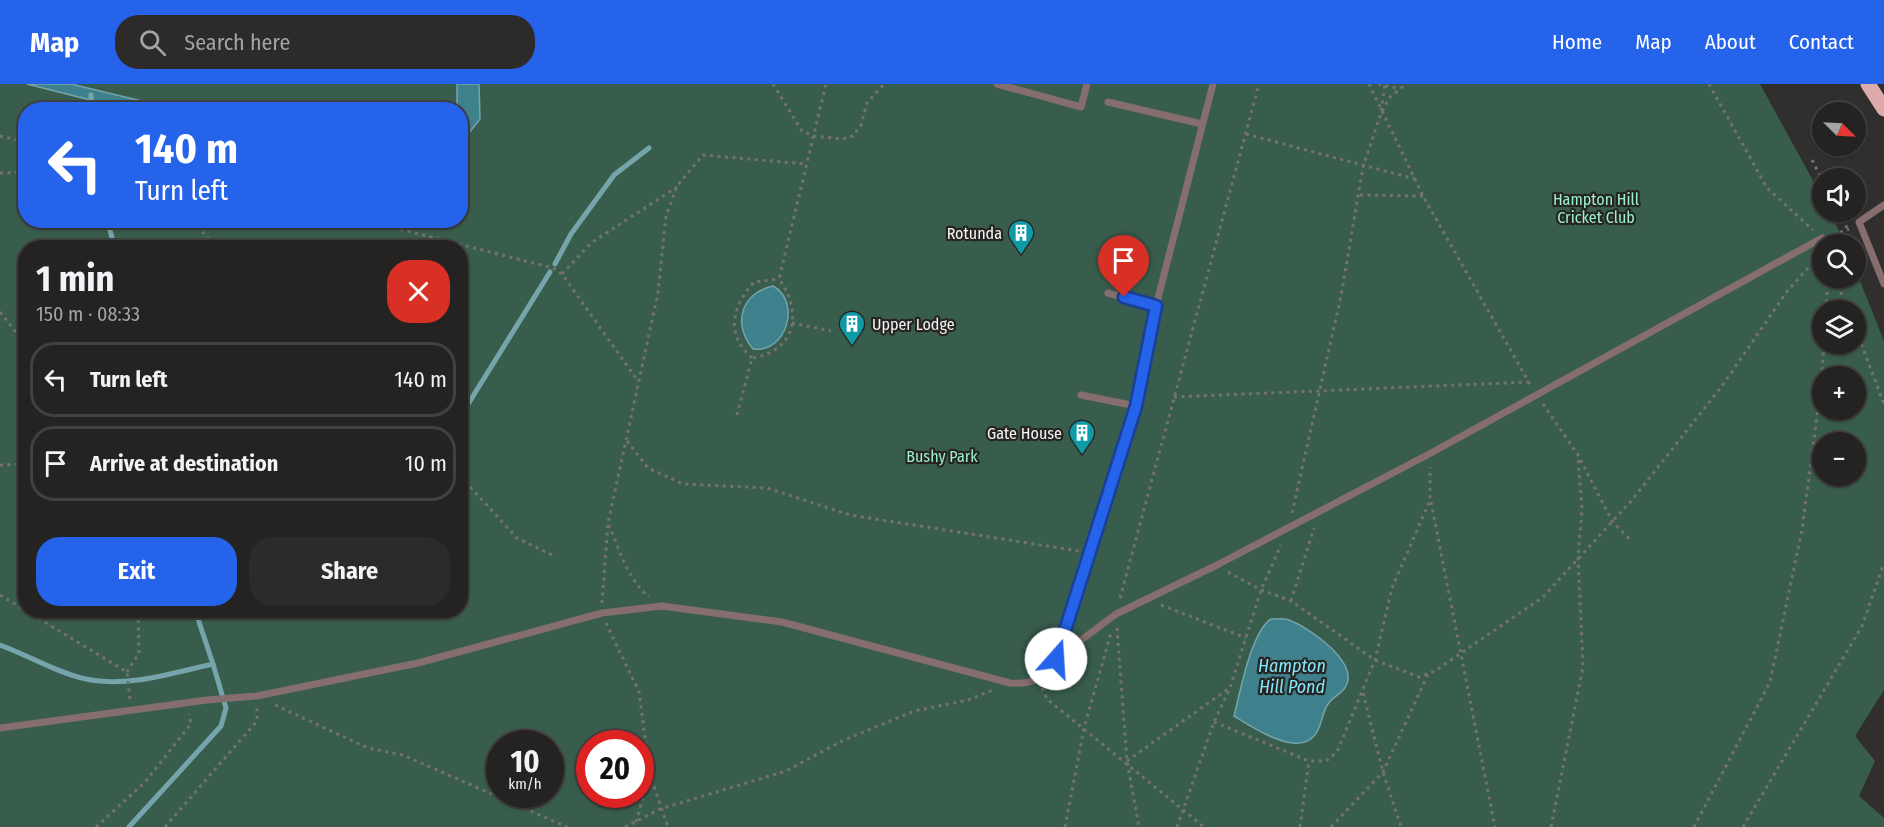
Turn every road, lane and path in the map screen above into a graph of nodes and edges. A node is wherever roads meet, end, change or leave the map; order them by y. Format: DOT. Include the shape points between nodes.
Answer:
graph roads {
  1 [pos="772,84"];
  2 [pos="826,84"];
  3 [pos="884,84"];
  4 [pos="997,84"];
  5 [pos="1087,84"];
  6 [pos="1213,84"];
  7 [pos="1259,84"];
  8 [pos="1369,84"];
  9 [pos="1378,84"];
  10 [pos="1406,84"];
  11 [pos="1708,84"];
  12 [pos="1868,84"];
  13 [pos="1385,85"];
  14 [pos="1401,89"];
  15 [pos="1084,95"];
  16 [pos="1092,98"];
  17 [pos="1108,102"];
  18 [pos="1884,108"];
  19 [pos="1381,113"];
  20 [pos="1202,124"];
  21 [pos="1246,134"];
  22 [pos="0,136"];
  23 [pos="814,136"];
  24 [pos="18,139"];
  25 [pos="1812,160"];
  26 [pos="806,164"];
  27 [pos="1363,167"];
  28 [pos="1816,168"];
  29 [pos="18,172"];
  30 [pos="0,173"];
  31 [pos="1416,180"];
  32 [pos="677,186"];
  33 [pos="1360,195"];
  34 [pos="1423,196"];
  35 [pos="1884,205"];
  36 [pos="1866,217"];
  37 [pos="1844,222"];
  38 [pos="1859,222"];
  39 [pos="200,228"];
  40 [pos="396,228"];
  41 [pos="1848,229"];
  42 [pos="1819,234"];
  43 [pos="1841,234"];
  44 [pos="209,240"];
  45 [pos="443,240"];
  46 [pos="1812,242"];
  47 [pos="468,246"];
  48 [pos="1812,264"];
  49 [pos="562,274"];
  50 [pos="779,279"];
  51 [pos="1884,284"];
  52 [pos="1108,293"];
  53 [pos="1156,306"];
  54 [pos="0,312"];
  55 [pos="792,323"];
  56 [pos="831,331"];
  57 [pos="18,335"];
  58 [pos="1823,354"];
  59 [pos="1865,354"];
  60 [pos="752,358"];
  61 [pos="638,381"];
  62 [pos="1529,382"];
  63 [pos="1318,392"];
  64 [pos="1081,394"];
  65 [pos="1536,394"];
  66 [pos="1174,397"];
  67 [pos="1884,404"];
  68 [pos="1136,406"];
  69 [pos="737,415"];
  70 [pos="627,441"];
  71 [pos="1431,453"];
  72 [pos="1578,455"];
  73 [pos="18,464"];
  74 [pos="0,465"];
  75 [pos="468,485"];
  76 [pos="1430,500"];
  77 [pos="1320,509"];
  78 [pos="1612,521"];
  79 [pos="608,523"];
  80 [pos="1289,527"];
  81 [pos="1632,543"];
  82 [pos="1090,553"];
  83 [pos="1578,557"];
  84 [pos="556,558"];
  85 [pos="1884,563"];
  86 [pos="1217,565"];
  87 [pos="1261,590"];
  88 [pos="0,595"];
  89 [pos="1149,600"];
  90 [pos="1291,601"];
  91 [pos="18,606"];
  92 [pos="662,606"];
  93 [pos="602,613"];
  94 [pos="1116,614"];
  95 [pos="37,618"];
  96 [pos="138,618"];
  97 [pos="1246,638"];
  98 [pos="1462,652"];
  99 [pos="1056,659"];
  100 [pos="1375,660"];
  101 [pos="1428,674"];
  102 [pos="127,675"];
  103 [pos="1038,679"];
  104 [pos="1010,682"];
  105 [pos="1230,688"];
  106 [pos="129,690"];
  107 [pos="1362,691"];
  108 [pos="257,696"];
  109 [pos="188,703"];
  110 [pos="1214,722"];
  111 [pos="0,728"];
  112 [pos="1083,728"];
  113 [pos="644,730"];
  114 [pos="1127,761"];
  115 [pos="1309,761"];
  116 [pos="1383,772"];
  117 [pos="654,789"];
  118 [pos="640,808"];
  119 [pos="660,809"];
  120 [pos="1184,810"];
  121 [pos="636,822"];
  122 [pos="96,827"];
  123 [pos="165,827"];
  124 [pos="567,827"];
  125 [pos="625,827"];
  126 [pos="668,827"];
  127 [pos="1065,827"];
  128 [pos="1139,827"];
  129 [pos="1178,827"];
  130 [pos="1204,827"];
  131 [pos="1300,827"];
  132 [pos="1331,827"];
  133 [pos="1401,827"];
  134 [pos="1495,827"];
  135 [pos="1551,827"];
  136 [pos="1694,827"];
  137 [pos="1743,827"];
  1 -- 23 [label="path" via="802,131"];
  2 -- 23 [label="path"];
  3 -- 23 [label="path" via="867,103 861,125 853,136"];
  4 -- 15 [label="lane" via="1081,107"];
  5 -- 15 [label="lane"];
  6 -- 20 [label="lane"];
  7 -- 21 [label="path"];
  8 -- 19 [label="path"];
  9 -- 13 [label="path"];
  10 -- 14 [label="path"];
  11 -- 42 [label="path" via="1767,188"];
  12 -- 18 [label="main road"];
  13 -- 14 [label="path"];
  13 -- 19 [label="path"];
  14 -- 19 [label="path" via="1390,97"];
  15 -- 16 [label="lane"];
  17 -- 20 [label="lane"];
  19 -- 27 [label="path"];
  19 -- 31 [label="path"];
  20 -- 53 [label="lane"];
  21 -- 27 [label="path"];
  21 -- 66 [label="path"];
  22 -- 24 [label="path"];
  23 -- 26 [label="path"];
  25 -- 28 [label="path"];
  26 -- 32 [label="path" via="703,155"];
  26 -- 50 [label="path"];
  27 -- 31 [label="path"];
  27 -- 33 [label="path"];
  29 -- 30 [label="path"];
  31 -- 34 [label="path"];
  32 -- 49 [label="path" via="591,243"];
  32 -- 61 [label="path" via="666,216 658,293"];
  33 -- 34 [label="path"];
  33 -- 63 [label="path"];
  34 -- 62 [label="path"];
  35 -- 36 [label="lane"];
  37 -- 41 [label="path"];
  38 -- 41 [label="path"];
  38 -- 51 [label="lane"];
  39 -- 44 [label="path"];
  40 -- 45 [label="path"];
  41 -- 43 [label="path"];
  46 -- 65 [label="lane"];
  47 -- 49 [label="path" via="553,268"];
  48 -- 78 [label="path" via="1788,290 1722,386"];
  49 -- 61 [label="path"];
  50 -- 55 [label="path" via="794,312"];
  50 -- 60 [label="path" via="754,282 735,312 735,336"];
  52 -- 53 [label="lane"];
  53 -- 68 [label="lane"];
  54 -- 57 [label="path"];
  55 -- 56 [label="path"];
  55 -- 60 [label="path" via="783,344 770,355"];
  58 -- 136 [label="path" via="1802,530 1770,682"];
  59 -- 67 [label="path"];
  60 -- 69 [label="path"];
  61 -- 70 [label="path"];
  62 -- 63 [label="path"];
  62 -- 65 [label="path"];
  63 -- 66 [label="path"];
  63 -- 80 [label="path"];
  64 -- 68 [label="lane"];
  65 -- 71 [label="lane"];
  65 -- 72 [label="path"];
  66 -- 94 [label="path"];
  68 -- 82 [label="lane"];
  70 -- 79 [label="path"];
  70 -- 82 [label="path" via="648,468 683,484 767,488 850,515"];
  71 -- 76 [label="path"];
  71 -- 77 [label="lane"];
  72 -- 78 [label="path"];
  72 -- 83 [label="path" via="1582,509"];
  73 -- 74 [label="path"];
  75 -- 84 [label="path" via="517,538"];
  76 -- 98 [label="path"];
  76 -- 100 [label="path" via="1392,588"];
  77 -- 80 [label="lane"];
  77 -- 90 [label="path"];
  78 -- 81 [label="path"];
  78 -- 83 [label="path"];
  79 -- 92 [label="path" via="642,591"];
  79 -- 93 [label="path"];
  80 -- 86 [label="lane"];
  80 -- 87 [label="path"];
  82 -- 99 [label="lane"];
  83 -- 98 [label="path" via="1543,597"];
  83 -- 135 [label="path" via="1583,667"];
  85 -- 137 [label="path" via="1862,626"];
  86 -- 87 [label="path"];
  86 -- 89 [label="lane"];
  87 -- 90 [label="path"];
  87 -- 97 [label="path"];
  88 -- 91 [label="path"];
  89 -- 94 [label="lane"];
  89 -- 97 [label="path"];
  90 -- 100 [label="path"];
  92 -- 93 [label="lane"];
  92 -- 104 [label="lane" via="782,622"];
  93 -- 108 [label="lane" via="418,663"];
  93 -- 113 [label="path" via="639,692"];
  94 -- 99 [label="lane"];
  94 -- 112 [label="path"];
  94 -- 114 [label="path"];
  95 -- 102 [label="path"];
  96 -- 102 [label="path" via="138,653"];
  97 -- 105 [label="path"];
  98 -- 101 [label="path"];
  98 -- 134 [label="path"];
  99 -- 103 [label="lane"];
  100 -- 101 [label="path" via="1419,677"];
  100 -- 107 [label="path"];
  101 -- 116 [label="path"];
  102 -- 106 [label="path"];
  103 -- 104 [label="lane" via="1027,684"];
  103 -- 112 [label="path" via="1047,699"];
  104 -- 119 [label="path" via="968,700 914,711 842,741 786,771"];
  105 -- 110 [label="path"];
  105 -- 114 [label="path"];
  107 -- 115 [label="path" via="1337,752 1326,761"];
  107 -- 116 [label="path"];
  108 -- 109 [label="lane"];
  108 -- 123 [label="path" via="257,721"];
  108 -- 124 [label="path" via="368,748 403,755"];
  109 -- 111 [label="lane"];
  109 -- 122 [label="path" via="190,724 145,782"];
  110 -- 115 [label="path"];
  110 -- 120 [label="path"];
  112 -- 114 [label="path"];
  112 -- 127 [label="path"];
  114 -- 120 [label="path"];
  114 -- 128 [label="path"];
  115 -- 131 [label="path"];
  116 -- 132 [label="path"];
  116 -- 133 [label="path"];
  117 -- 119 [label="path"];
  118 -- 121 [label="path"];
  119 -- 121 [label="path"];
  119 -- 126 [label="path"];
  120 -- 129 [label="path"];
  120 -- 130 [label="path"];
  121 -- 125 [label="path"];
}
